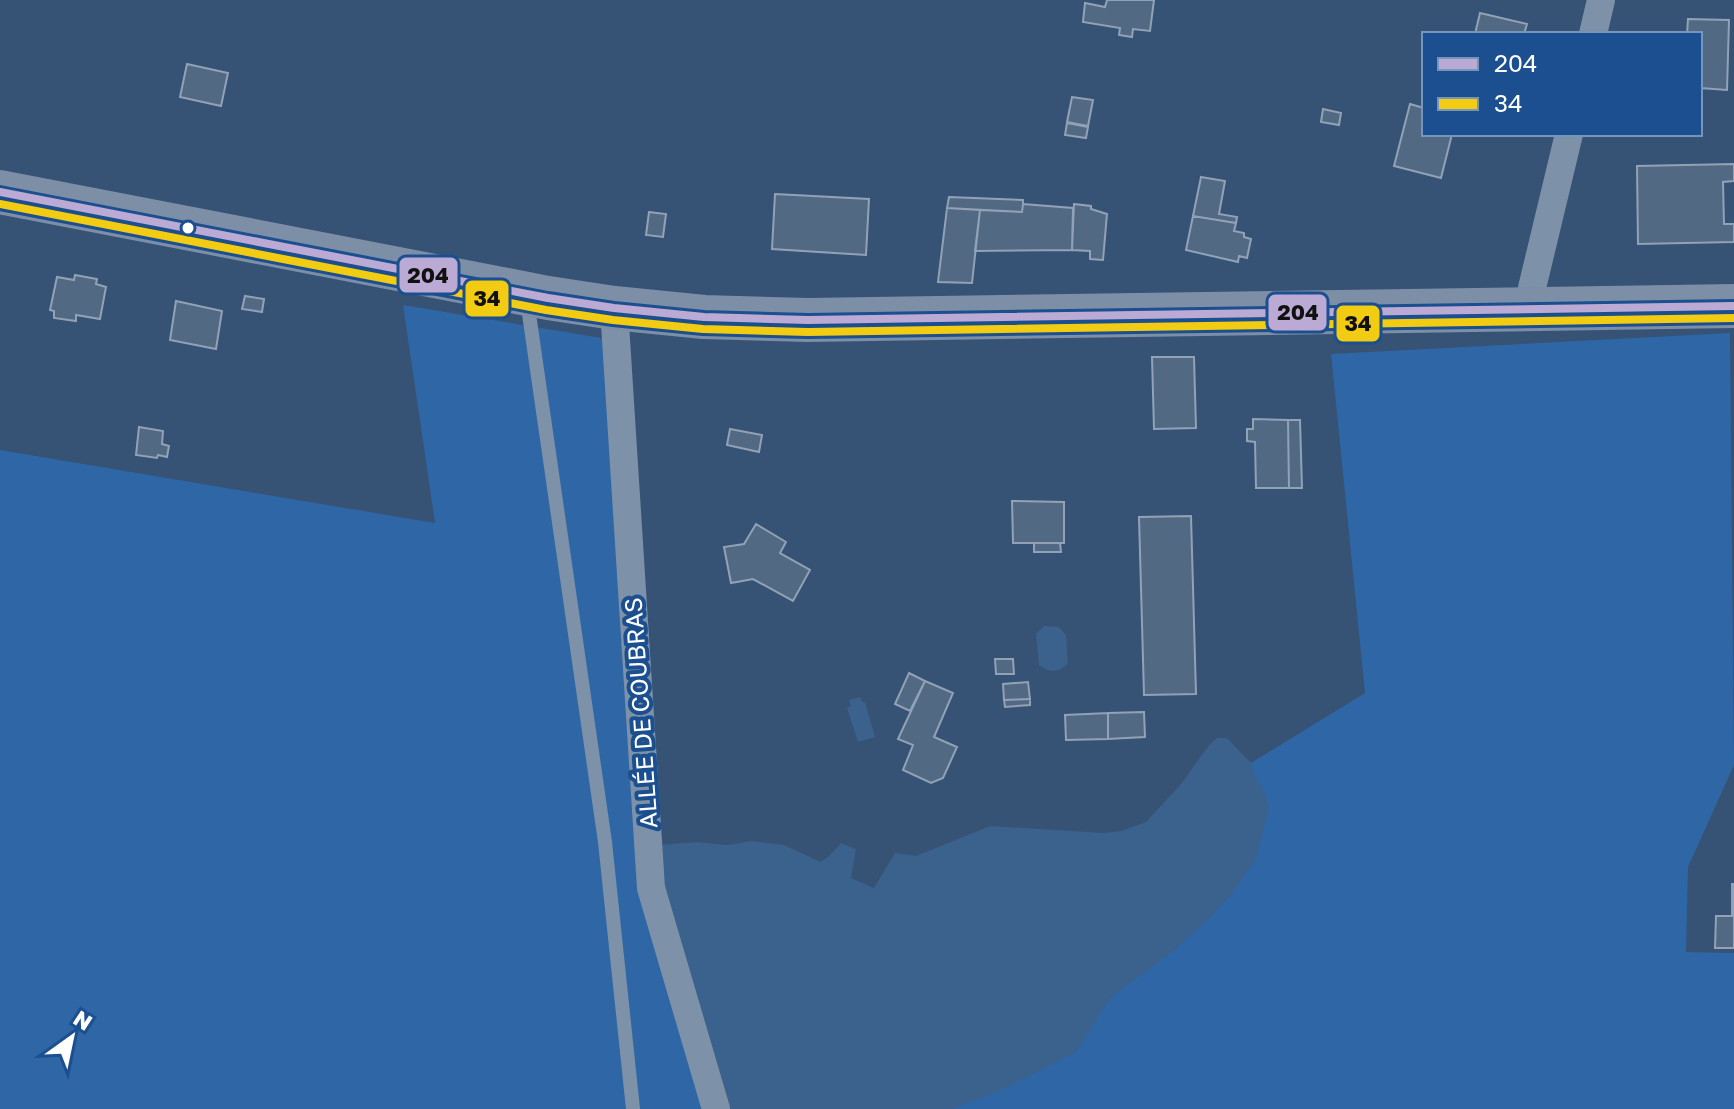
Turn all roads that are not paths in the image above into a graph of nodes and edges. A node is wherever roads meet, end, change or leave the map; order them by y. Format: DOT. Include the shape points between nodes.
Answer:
graph roads {
  1 [pos="1601,0"];
  2 [pos="1593,32"];
  3 [pos="1569,136"];
  4 [pos="0,192"];
  5 [pos="526,294"];
  6 [pos="1734,306"];
  7 [pos="614,308"];
  8 [pos="1532,309"];
  9 [pos="633,1109"];
  10 [pos="716,1109"];
  1 -- 2 [label="street"];
  3 -- 8 [label="street" via="1532,288"];
  4 -- 5 [label="main road"];
  5 -- 7 [label="main road"];
  5 -- 9 [label="lane" via="605,842"];
  6 -- 8 [label="main road"];
  7 -- 8 [label="main road" via="808,320"];
  7 -- 10 [label="street, ALLÉE DE COUBRAS" via="651,888"];
}
